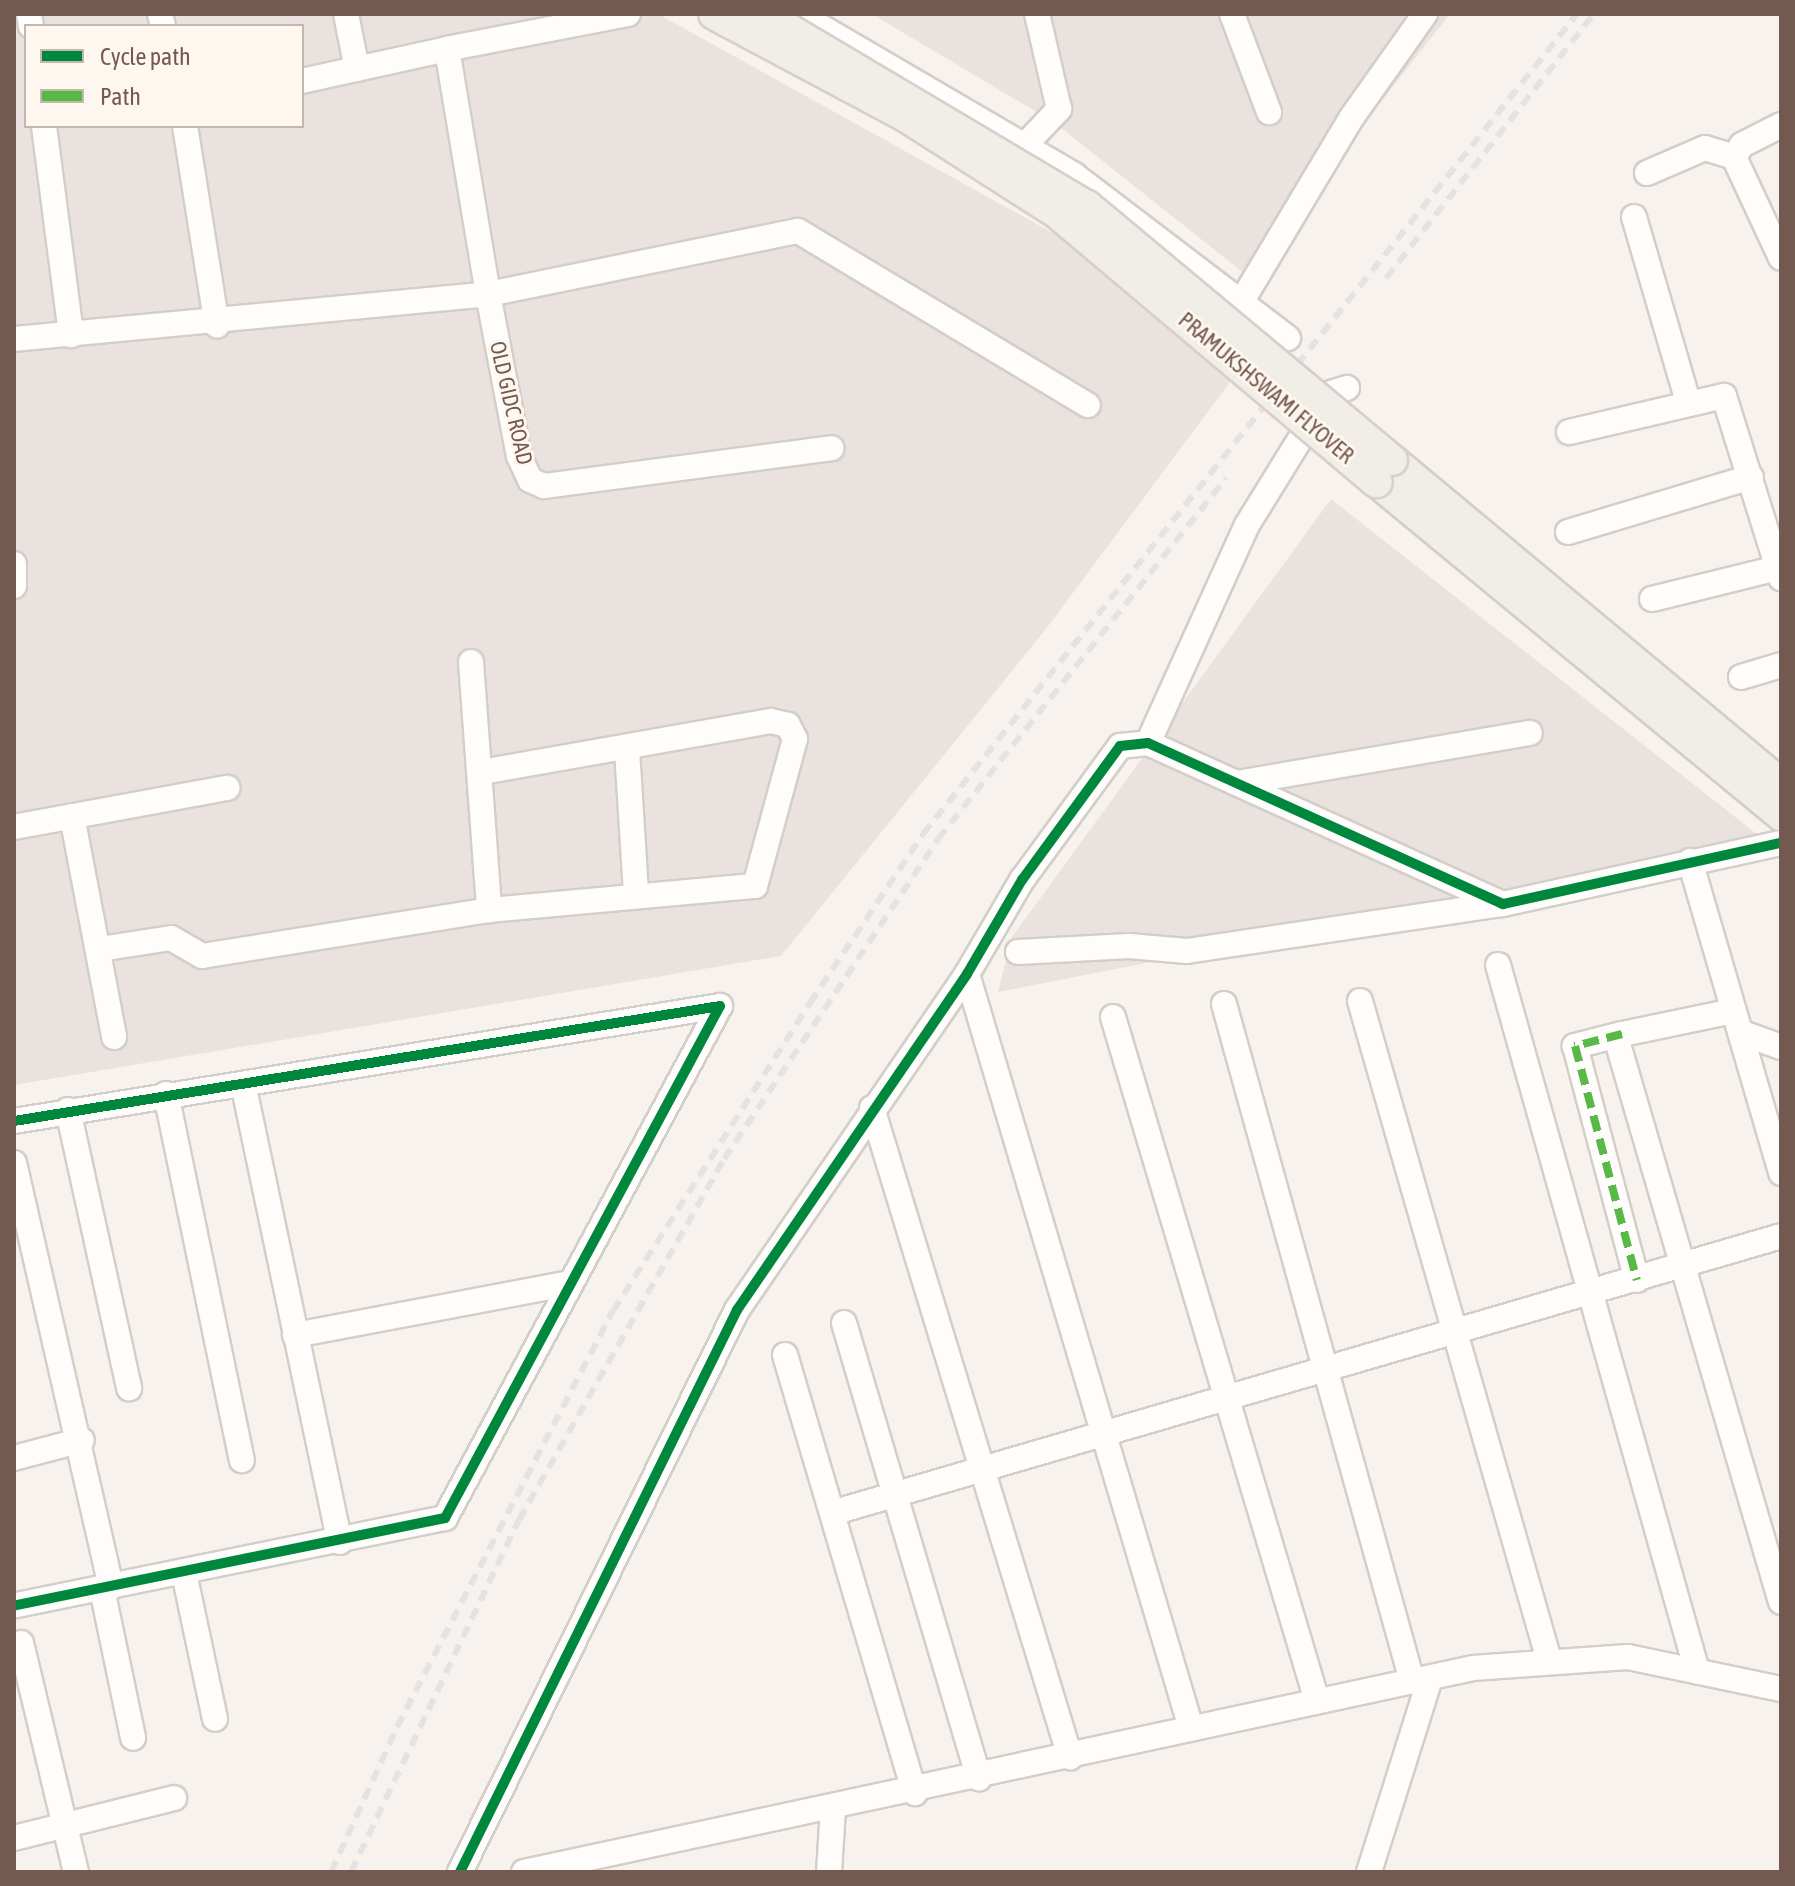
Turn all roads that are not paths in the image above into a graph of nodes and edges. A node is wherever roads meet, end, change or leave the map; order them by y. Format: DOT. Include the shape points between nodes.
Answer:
graph roads {
  1 [pos="346,14"];
  2 [pos="628,14"];
  3 [pos="714,14"];
  4 [pos="763,14"];
  5 [pos="799,14"];
  6 [pos="1037,14"];
  7 [pos="1232,14"];
  8 [pos="1425,14"];
  9 [pos="447,49"];
  10 [pos="357,69"];
  11 [pos="304,81"];
  12 [pos="1269,112"];
  13 [pos="1781,125"];
  14 [pos="44,128"];
  15 [pos="185,128"];
  16 [pos="1025,145"];
  17 [pos="1734,157"];
  18 [pos="1647,173"];
  19 [pos="1634,217"];
  20 [pos="1781,258"];
  21 [pos="488,294"];
  22 [pos="1240,304"];
  23 [pos="217,325"];
  24 [pos="71,335"];
  25 [pos="1288,338"];
  26 [pos="14,339"];
  27 [pos="1347,388"];
  28 [pos="1688,402"];
  29 [pos="1088,405"];
  30 [pos="1569,432"];
  31 [pos="831,448"];
  32 [pos="1751,477"];
  33 [pos="1568,532"];
  34 [pos="14,564"];
  35 [pos="1780,571"];
  36 [pos="14,586"];
  37 [pos="1652,599"];
  38 [pos="471,662"];
  39 [pos="1781,665"];
  40 [pos="1741,677"];
  41 [pos="1530,733"];
  42 [pos="1148,743"];
  43 [pos="627,750"];
  44 [pos="481,772"];
  45 [pos="1237,783"];
  46 [pos="1781,784"];
  47 [pos="227,788"];
  48 [pos="1781,815"];
  49 [pos="72,816"];
  50 [pos="14,827"];
  51 [pos="1781,843"];
  52 [pos="1690,861"];
  53 [pos="636,894"];
  54 [pos="1503,904"];
  55 [pos="489,910"];
  56 [pos="100,949"];
  57 [pos="1018,952"];
  58 [pos="1498,965"];
  59 [pos="967,974"];
  60 [pos="1360,1001"];
  61 [pos="1224,1004"];
  62 [pos="1113,1017"];
  63 [pos="1736,1021"];
  64 [pos="1622,1034"];
  65 [pos="114,1037"];
  66 [pos="1781,1047"];
  67 [pos="244,1088"];
  68 [pos="166,1094"];
  69 [pos="872,1108"];
  70 [pos="68,1110"];
  71 [pos="14,1121"];
  72 [pos="14,1163"];
  73 [pos="1781,1173"];
  74 [pos="1781,1236"];
  75 [pos="1681,1266"];
  76 [pos="1637,1280"];
  77 [pos="571,1283"];
  78 [pos="1588,1293"];
  79 [pos="844,1323"];
  80 [pos="295,1335"];
  81 [pos="1454,1335"];
  82 [pos="785,1355"];
  83 [pos="1322,1371"];
  84 [pos="129,1388"];
  85 [pos="1228,1397"];
  86 [pos="1103,1431"];
  87 [pos="82,1440"];
  88 [pos="14,1458"];
  89 [pos="242,1460"];
  90 [pos="987,1467"];
  91 [pos="898,1495"];
  92 [pos="835,1512"];
  93 [pos="340,1542"];
  94 [pos="184,1573"];
  95 [pos="106,1588"];
  96 [pos="1781,1602"];
  97 [pos="14,1606"];
  98 [pos="21,1643"];
  99 [pos="1549,1660"];
  100 [pos="1697,1671"];
  101 [pos="1421,1679"];
  102 [pos="1781,1689"];
  103 [pos="1317,1701"];
  104 [pos="215,1719"];
  105 [pos="1191,1728"];
  106 [pos="133,1738"];
  107 [pos="1070,1757"];
  108 [pos="979,1778"];
  109 [pos="915,1793"];
  110 [pos="174,1798"];
  111 [pos="833,1809"];
  112 [pos="64,1826"];
  113 [pos="14,1838"];
  114 [pos="76,1872"];
  115 [pos="460,1872"];
  116 [pos="524,1872"];
  117 [pos="829,1872"];
  118 [pos="1369,1872"];
  1 -- 10 [label="street"];
  2 -- 9 [label="street"];
  3 -- 48 [label="main road, PRAMUKSHSWAMI FLYOVER, bridge" via="905,116 1057,213"];
  4 -- 46 [label="main road, PRAMUKSHSWAMI FLYOVER, bridge" via="1087,206"];
  5 -- 16 [label="street"];
  6 -- 16 [label="street" via="1059,109"];
  7 -- 12 [label="street"];
  8 -- 22 [label="street" via="1352,117"];
  9 -- 10 [label="street"];
  9 -- 21 [label="street"];
  10 -- 11 [label="street"];
  13 -- 17 [label="street" via="1742,145"];
  14 -- 24 [label="street"];
  15 -- 23 [label="street"];
  16 -- 22 [label="street"];
  17 -- 18 [label="street" via="1705,148"];
  17 -- 20 [label="street"];
  19 -- 28 [label="street"];
  21 -- 23 [label="street"];
  21 -- 29 [label="street" via="798,231"];
  21 -- 31 [label="street, OLD GIDC ROAD" via="519,456 530,480 544,486"];
  22 -- 25 [label="street"];
  23 -- 24 [label="street"];
  24 -- 26 [label="street"];
  27 -- 42 [label="street" via="1328,394 1247,525"];
  28 -- 30 [label="street"];
  28 -- 32 [label="street" via="1724,396"];
  32 -- 33 [label="street"];
  32 -- 35 [label="street"];
  34 -- 36 [label="street"];
  35 -- 37 [label="street"];
  38 -- 44 [label="street"];
  39 -- 40 [label="street"];
  41 -- 45 [label="street"];
  42 -- 45 [label="street"];
  42 -- 59 [label="street" via="1129,742 1110,754"];
  43 -- 44 [label="street"];
  43 -- 53 [label="street"];
  43 -- 53 [label="street" via="771,721 788,725 795,739 759,883"];
  44 -- 55 [label="street"];
  45 -- 54 [label="street"];
  47 -- 49 [label="street"];
  49 -- 50 [label="street"];
  49 -- 56 [label="street"];
  51 -- 52 [label="street"];
  52 -- 54 [label="street"];
  52 -- 63 [label="street"];
  53 -- 55 [label="street"];
  54 -- 57 [label="street" via="1187,951 1129,946"];
  55 -- 56 [label="street" via="202,956 171,938"];
  56 -- 65 [label="street"];
  58 -- 78 [label="street"];
  59 -- 69 [label="street"];
  59 -- 86 [label="street"];
  60 -- 81 [label="street"];
  61 -- 83 [label="street"];
  62 -- 85 [label="street"];
  63 -- 64 [label="street"];
  63 -- 66 [label="street"];
  63 -- 73 [label="street"];
  64 -- 75 [label="street" via="1619,1051"];
  64 -- 76 [label="street" via="1575,1046"];
  67 -- 68 [label="street"];
  67 -- 77 [label="street" via="445,1047 720,1006"];
  67 -- 80 [label="street"];
  68 -- 70 [label="street"];
  68 -- 89 [label="street"];
  69 -- 90 [label="street"];
  69 -- 115 [label="street" via="737,1310"];
  70 -- 71 [label="street"];
  70 -- 84 [label="street"];
  72 -- 87 [label="street"];
  74 -- 75 [label="street"];
  75 -- 76 [label="street"];
  75 -- 96 [label="street"];
  76 -- 78 [label="street"];
  77 -- 80 [label="street"];
  77 -- 93 [label="street" via="445,1518"];
  78 -- 81 [label="street"];
  78 -- 100 [label="street"];
  79 -- 91 [label="street"];
  80 -- 93 [label="street"];
  81 -- 83 [label="street"];
  81 -- 99 [label="street"];
  82 -- 92 [label="street"];
  83 -- 85 [label="street"];
  83 -- 101 [label="street"];
  85 -- 86 [label="street"];
  85 -- 103 [label="street"];
  86 -- 90 [label="street"];
  86 -- 105 [label="street"];
  87 -- 88 [label="street"];
  87 -- 95 [label="street"];
  90 -- 91 [label="street"];
  90 -- 107 [label="street"];
  91 -- 92 [label="street"];
  91 -- 108 [label="street"];
  92 -- 109 [label="street"];
  93 -- 94 [label="street"];
  94 -- 95 [label="street"];
  94 -- 104 [label="street"];
  95 -- 97 [label="street"];
  95 -- 106 [label="street"];
  98 -- 112 [label="street"];
  99 -- 100 [label="street" via="1628,1657"];
  99 -- 101 [label="street"];
  100 -- 102 [label="street"];
  101 -- 103 [label="street"];
  101 -- 118 [label="street"];
  103 -- 105 [label="street"];
  105 -- 107 [label="street"];
  107 -- 108 [label="street"];
  108 -- 109 [label="street"];
  109 -- 111 [label="street"];
  110 -- 112 [label="street"];
  111 -- 116 [label="street"];
  111 -- 117 [label="street"];
  112 -- 113 [label="street"];
  112 -- 114 [label="street"];
}
